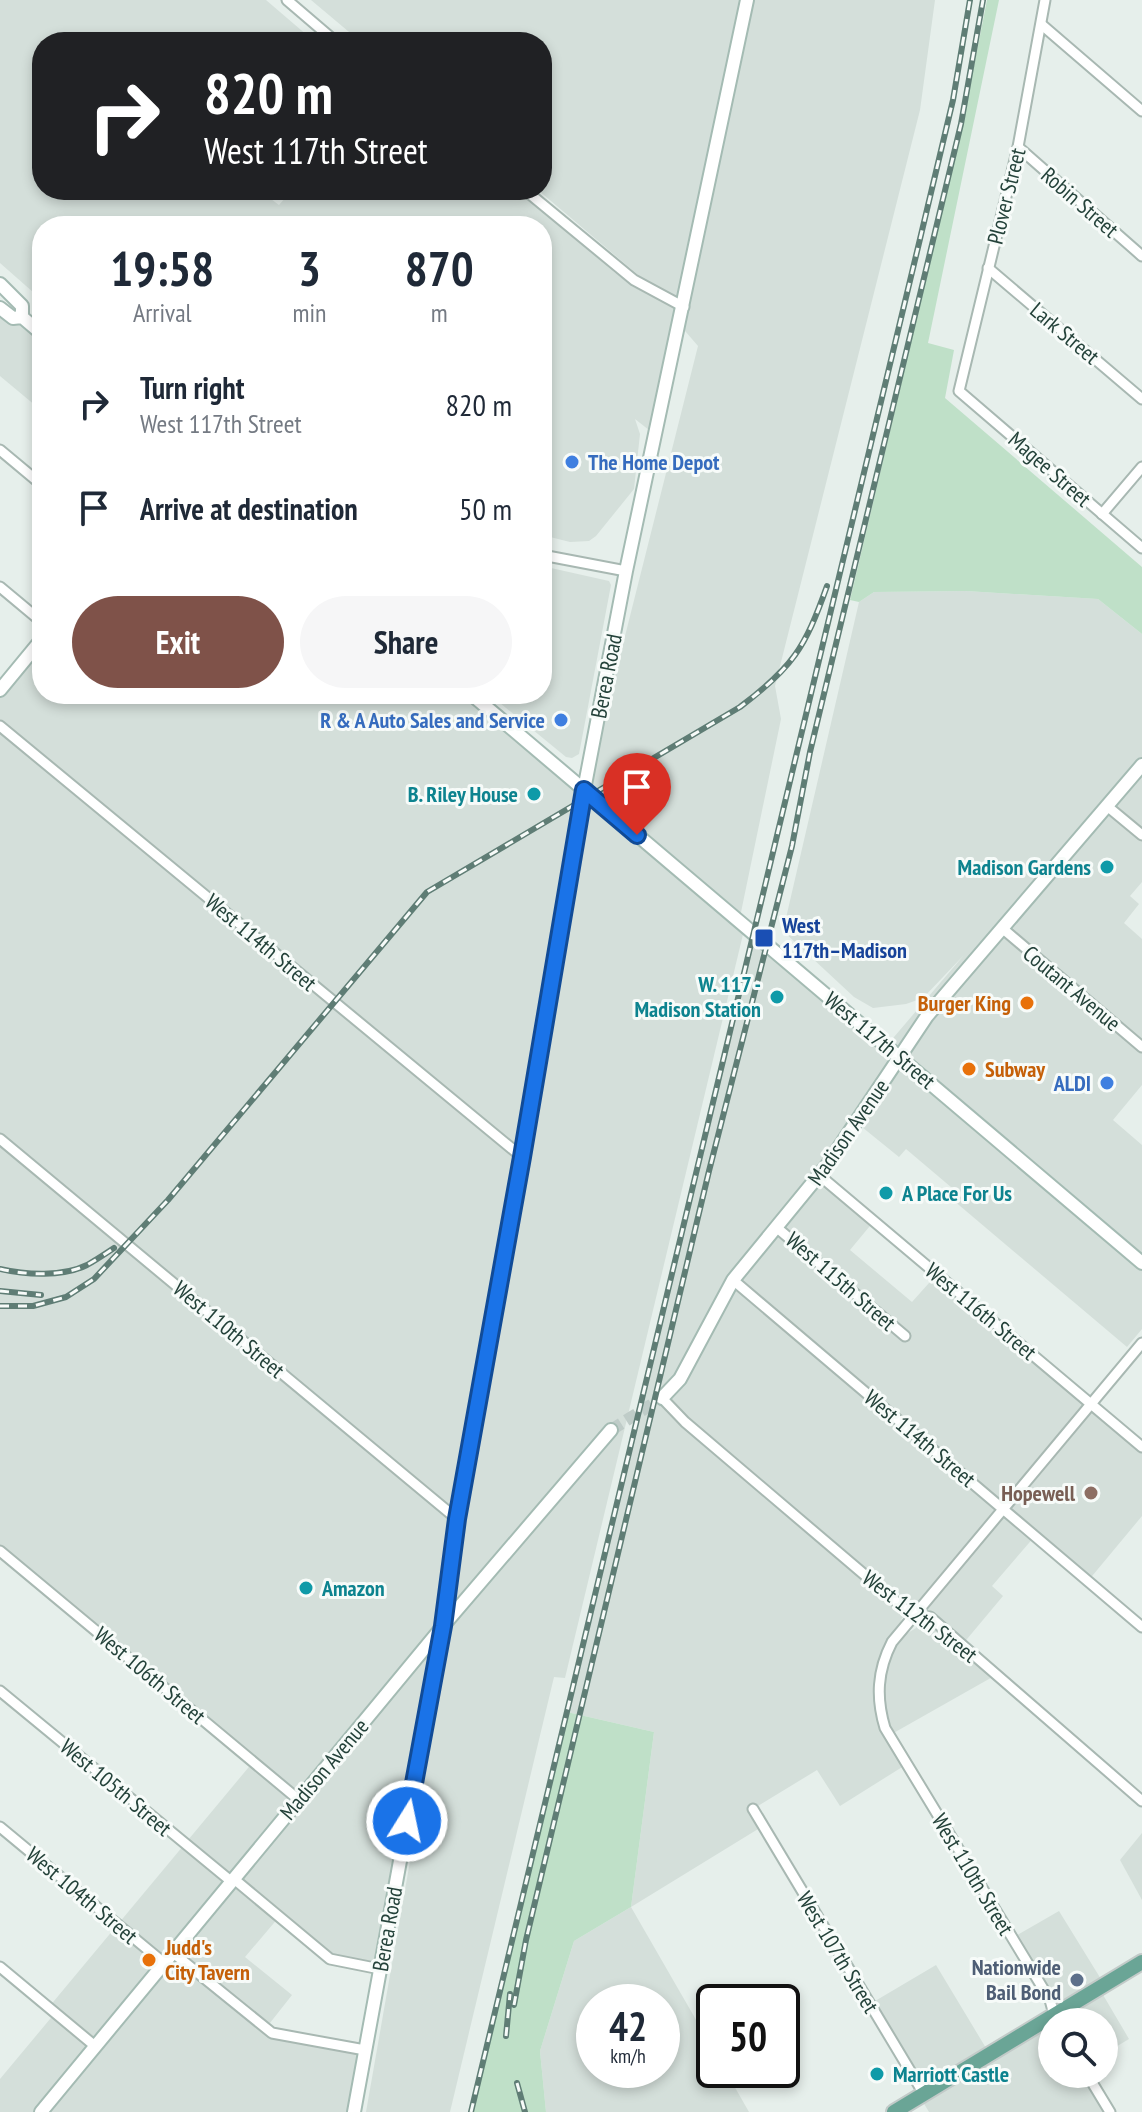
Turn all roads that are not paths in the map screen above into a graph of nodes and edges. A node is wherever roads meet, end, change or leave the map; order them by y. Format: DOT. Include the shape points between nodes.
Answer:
graph roads {
  1 [pos="287,0"];
  2 [pos="747,0"];
  3 [pos="1045,0"];
  4 [pos="1042,25"];
  5 [pos="324,32"];
  6 [pos="1142,111"];
  7 [pos="1018,147"];
  8 [pos="537,200"];
  9 [pos="1142,256"];
  10 [pos="988,268"];
  11 [pos="0,284"];
  12 [pos="684,307"];
  13 [pos="0,308"];
  14 [pos="22,317"];
  15 [pos="32,326"];
  16 [pos="959,391"];
  17 [pos="1142,399"];
  18 [pos="0,450"];
  19 [pos="1142,467"];
  20 [pos="32,477"];
  21 [pos="1102,514"];
  22 [pos="1142,548"];
  23 [pos="552,557"];
  24 [pos="626,571"];
  25 [pos="0,587"];
  26 [pos="32,614"];
  27 [pos="32,651"];
  28 [pos="0,690"];
  29 [pos="483,704"];
  30 [pos="0,726"];
  31 [pos="1142,765"];
  32 [pos="584,790"];
  33 [pos="1107,806"];
  34 [pos="1142,835"];
  35 [pos="1002,928"];
  36 [pos="1142,1047"];
  37 [pos="900,1057"];
  38 [pos="0,1139"];
  39 [pos="522,1157"];
  40 [pos="819,1175"];
  41 [pos="776,1227"];
  42 [pos="1142,1263"];
  43 [pos="733,1280"];
  44 [pos="905,1336"];
  45 [pos="1142,1343"];
  46 [pos="662,1398"];
  47 [pos="1090,1402"];
  48 [pos="611,1430"];
  49 [pos="1142,1447"];
  50 [pos="1003,1508"];
  51 [pos="457,1519"];
  52 [pos="0,1551"];
  53 [pos="913,1616"];
  54 [pos="443,1626"];
  55 [pos="1142,1627"];
  56 [pos="0,1691"];
  57 [pos="299,1800"];
  58 [pos="1142,1801"];
  59 [pos="753,1809"];
  60 [pos="0,1827"];
  61 [pos="233,1881"];
  62 [pos="168,1958"];
  63 [pos="1142,1962"];
  64 [pos="0,1967"];
  65 [pos="380,1969"];
  66 [pos="1052,2008"];
  67 [pos="1071,2008"];
  68 [pos="1038,2028"];
  69 [pos="95,2046"];
  70 [pos="365,2050"];
  71 [pos="1095,2088"];
  72 [pos="924,2094"];
  73 [pos="41,2112"];
  74 [pos="354,2112"];
  75 [pos="894,2112"];
  76 [pos="1110,2112"];
  1 -- 5 [label="street"];
  2 -- 12 [label="main road, Berea Road"];
  3 -- 4 [label="street, Plover Street"];
  4 -- 6 [label="street"];
  4 -- 7 [label="street, Plover Street"];
  7 -- 9 [label="street, Robin Street"];
  7 -- 10 [label="street, Plover Street"];
  8 -- 12 [label="street" via="634,280"];
  10 -- 16 [label="street, Plover Street"];
  10 -- 17 [label="street, Lark Street"];
  11 -- 14 [label="main road" via="22,306"];
  12 -- 24 [label="main road, Berea Road"];
  13 -- 14 [label="main road" via="13,318"];
  14 -- 15 [label="main road"];
  16 -- 21 [label="street, Magee Street"];
  18 -- 20 [label="street"];
  19 -- 21 [label="street"];
  21 -- 22 [label="street, Magee Street"];
  23 -- 24 [label="street"];
  24 -- 32 [label="main road, Berea Road"];
  25 -- 26 [label="street"];
  27 -- 28 [label="main road"];
  29 -- 32 [label="main road, West 117th Street"];
  30 -- 39 [label="street, West 114th Street"];
  31 -- 33 [label="main road, Madison Avenue"];
  32 -- 37 [label="main road, West 117th Street"];
  32 -- 39 [label="main road, Berea Road"];
  33 -- 34 [label="street"];
  33 -- 35 [label="main road, Madison Avenue"];
  35 -- 36 [label="street, Coutant Avenue"];
  35 -- 37 [label="main road, Madison Avenue" via="927,1016"];
  37 -- 40 [label="main road, Madison Avenue"];
  37 -- 42 [label="main road, West 117th Street"];
  38 -- 51 [label="street, West 110th Street"];
  39 -- 51 [label="main road, Berea Road"];
  40 -- 41 [label="main road, Madison Avenue"];
  40 -- 47 [label="street, West 116th Street"];
  41 -- 43 [label="main road, Madison Avenue"];
  41 -- 44 [label="street, West 115th Street"];
  43 -- 46 [label="main road, Madison Avenue" via="680,1379"];
  43 -- 50 [label="street, West 114th Street"];
  45 -- 47 [label="street"];
  46 -- 53 [label="street, West 112th Street"];
  47 -- 49 [label="street, West 116th Street"];
  47 -- 50 [label="street"];
  48 -- 54 [label="main road, Madison Avenue"];
  50 -- 53 [label="street"];
  50 -- 55 [label="street, West 114th Street"];
  51 -- 54 [label="main road, Berea Road"];
  52 -- 57 [label="street, West 106th Street"];
  53 -- 58 [label="street, West 112th Street" via="930,1617"];
  53 -- 66 [label="street, West 110th Street" via="881,1666 878,1697 885,1728"];
  54 -- 57 [label="main road, Madison Avenue"];
  54 -- 65 [label="main road, Berea Road"];
  56 -- 61 [label="street, West 105th Street"];
  57 -- 61 [label="main road, Madison Avenue"];
  59 -- 72 [label="street, West 107th Street"];
  60 -- 62 [label="street, West 104th Street"];
  61 -- 62 [label="main road, Madison Avenue"];
  61 -- 65 [label="street, West 105th Street" via="330,1959"];
  62 -- 69 [label="main road, Madison Avenue"];
  62 -- 70 [label="street, West 104th Street" via="272,2033"];
  63 -- 67 [label="main road"];
  64 -- 69 [label="street"];
  65 -- 70 [label="main road, Berea Road"];
  68 -- 72 [label="main road"];
  69 -- 73 [label="main road, Madison Avenue"];
  70 -- 74 [label="main road, Berea Road"];
  71 -- 76 [label="street"];
  72 -- 75 [label="main road"];
}
